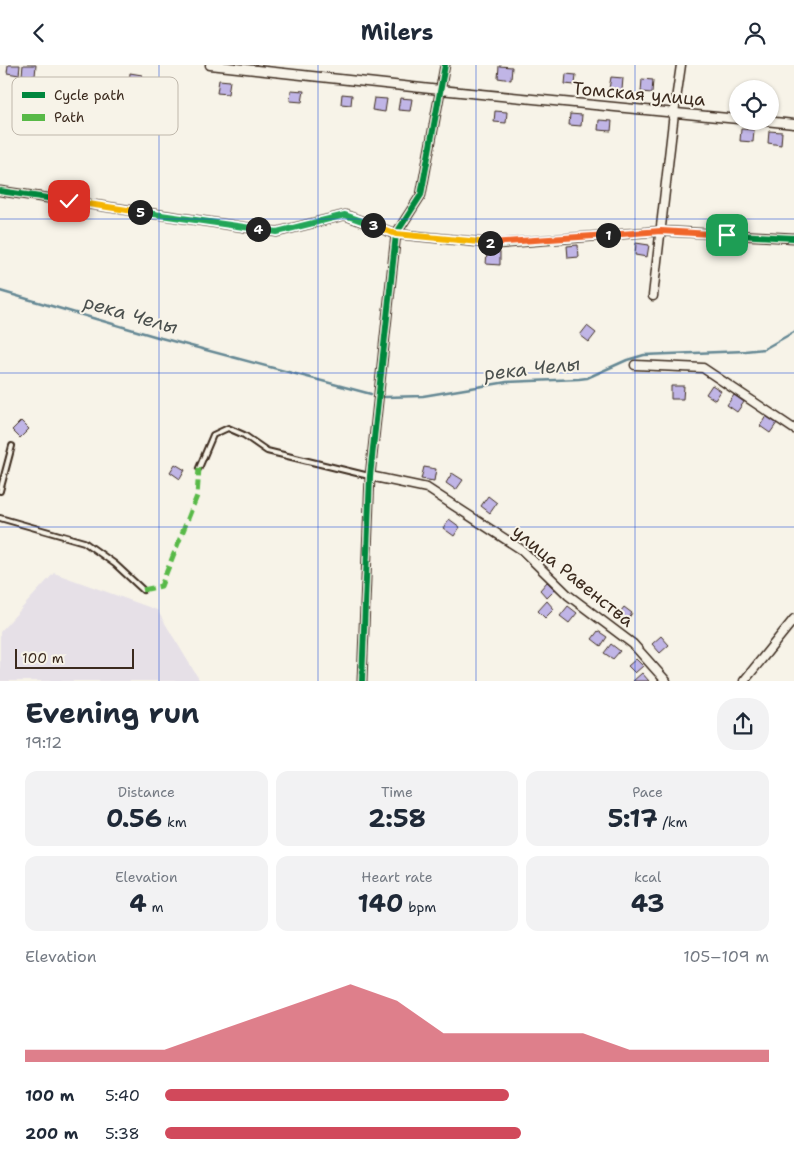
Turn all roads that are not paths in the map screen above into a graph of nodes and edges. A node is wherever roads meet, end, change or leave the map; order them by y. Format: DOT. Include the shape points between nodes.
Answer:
graph roads {
  1 [pos="210,65"];
  2 [pos="444,65"];
  3 [pos="681,65"];
  4 [pos="440,90"];
  5 [pos="674,113"];
  6 [pos="729,118"];
  7 [pos="779,122"];
  8 [pos="794,124"];
  9 [pos="0,191"];
  10 [pos="661,231"];
  11 [pos="396,234"];
  12 [pos="794,238"];
  13 [pos="653,296"];
  14 [pos="635,365"];
  15 [pos="794,429"];
  16 [pos="12,446"];
  17 [pos="199,468"];
  18 [pos="370,476"];
  19 [pos="0,491"];
  20 [pos="0,518"];
  21 [pos="144,590"];
  22 [pos="794,619"];
  23 [pos="362,681"];
  24 [pos="666,681"];
  25 [pos="744,681"];
  1 -- 4 [label="street, Томская улица"];
  2 -- 4 [label="street"];
  3 -- 5 [label="street"];
  4 -- 5 [label="street, Томская улица"];
  4 -- 11 [label="street" via="421,195"];
  5 -- 6 [label="street, Томская улица"];
  5 -- 10 [label="street"];
  7 -- 8 [label="street"];
  9 -- 11 [label="street" via="277,232 345,215"];
  10 -- 11 [label="street" via="497,244"];
  10 -- 12 [label="street"];
  10 -- 13 [label="street"];
  11 -- 18 [label="street"];
  14 -- 15 [label="street" via="703,368"];
  16 -- 19 [label="lane"];
  17 -- 18 [label="lane" via="214,435 228,428 267,451"];
  18 -- 23 [label="street"];
  18 -- 24 [label="street, улица Равенства" via="427,487 522,550 568,595 633,644"];
  20 -- 21 [label="lane" via="84,542"];
  22 -- 25 [label="street"];
}
